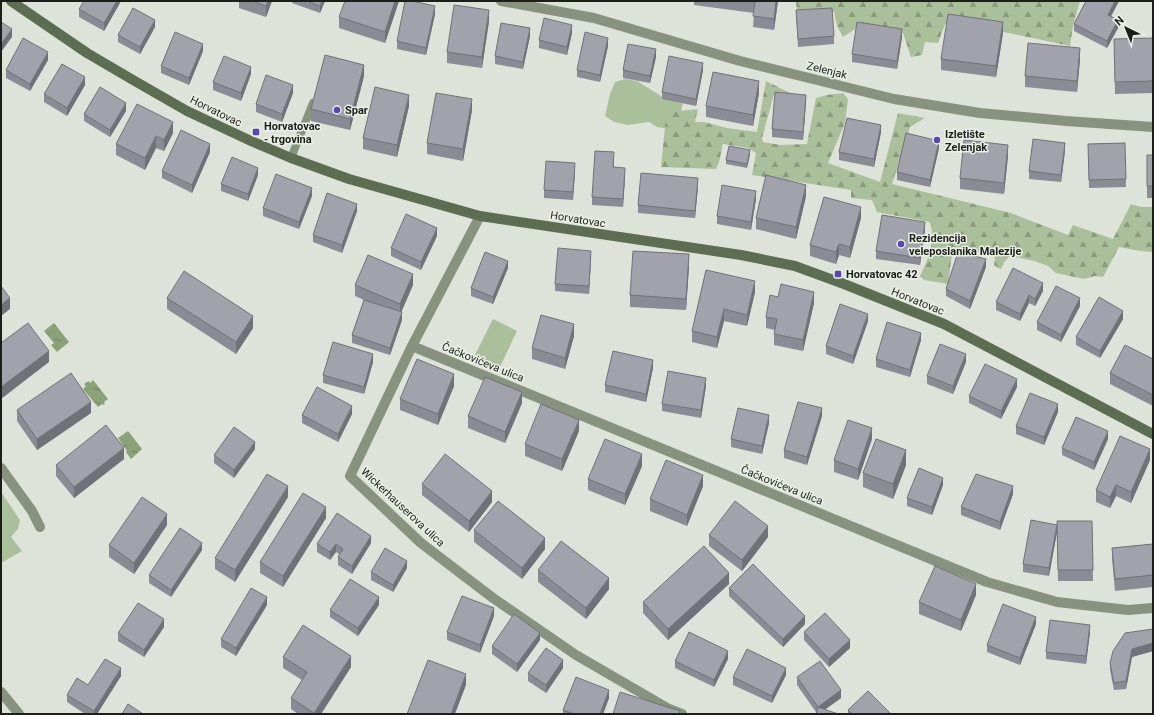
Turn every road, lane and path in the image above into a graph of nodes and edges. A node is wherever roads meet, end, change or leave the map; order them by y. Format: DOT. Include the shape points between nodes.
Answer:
graph roads {
  1 [pos="11,1"];
  2 [pos="501,1"];
  3 [pos="313,103"];
  4 [pos="1153,127"];
  5 [pos="291,158"];
  6 [pos="480,216"];
  7 [pos="412,346"];
  8 [pos="1153,434"];
  9 [pos="1,468"];
  10 [pos="40,527"];
  11 [pos="1153,608"];
  12 [pos="1,692"];
  13 [pos="19,714"];
  14 [pos="682,714"];
  1 -- 5 [label="street, Horvatovac" via="87,53 160,96 187,111"];
  2 -- 4 [label="street, Zelenjak" via="594,18 740,61 894,99 980,113 1066,122"];
  3 -- 5 [label="lane"];
  5 -- 6 [label="street, Horvatovac" via="349,179"];
  6 -- 7 [label="street, Wickerhauserova ulica"];
  6 -- 8 [label="street, Horvatovac" via="741,255 795,266 944,324"];
  7 -- 11 [label="street, Čačkovićeva ulica" via="987,582 1057,602 1128,610"];
  7 -- 14 [label="street, Wickerhauserova ulica" via="350,476 421,543 493,598 576,655"];
  9 -- 10 [label="street" via="32,511"];
  12 -- 13 [label="street"];
}
